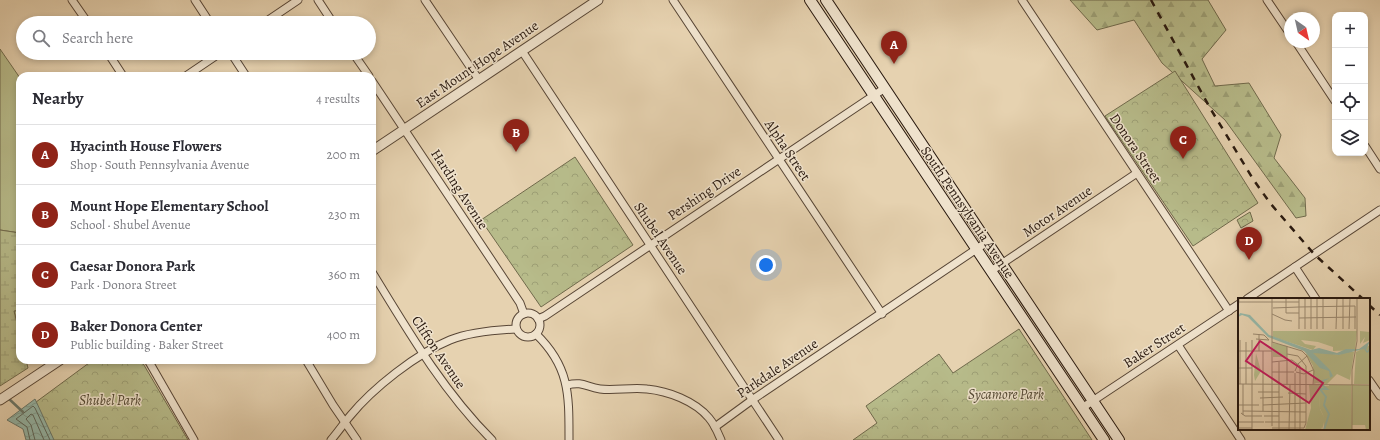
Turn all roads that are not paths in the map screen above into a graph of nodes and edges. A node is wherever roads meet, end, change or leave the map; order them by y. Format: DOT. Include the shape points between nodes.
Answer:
graph roads {
  1 [pos="72,0"];
  2 [pos="195,0"];
  3 [pos="298,0"];
  4 [pos="318,0"];
  5 [pos="425,0"];
  6 [pos="598,0"];
  7 [pos="673,0"];
  8 [pos="810,0"];
  9 [pos="826,0"];
  10 [pos="1022,0"];
  11 [pos="1267,0"];
  12 [pos="83,16"];
  13 [pos="205,16"];
  14 [pos="274,16"];
  15 [pos="329,16"];
  16 [pos="1284,25"];
  17 [pos="1300,48"];
  18 [pos="522,51"];
  19 [pos="113,60"];
  20 [pos="210,60"];
  21 [pos="236,60"];
  22 [pos="359,60"];
  23 [pos="120,72"];
  24 [pos="192,72"];
  25 [pos="243,72"];
  26 [pos="366,72"];
  27 [pos="479,80"];
  28 [pos="376,87"];
  29 [pos="885,88"];
  30 [pos="874,96"];
  31 [pos="1332,96"];
  32 [pos="405,129"];
  33 [pos="376,148"];
  34 [pos="1368,151"];
  35 [pos="779,159"];
  36 [pos="1380,169"];
  37 [pos="1137,172"];
  38 [pos="1380,210"];
  39 [pos="987,242"];
  40 [pos="650,245"];
  41 [pos="977,250"];
  42 [pos="1002,264"];
  43 [pos="1295,267"];
  44 [pos="991,271"];
  45 [pos="376,278"];
  46 [pos="1248,298"];
  47 [pos="1315,298"];
  48 [pos="1238,305"];
  49 [pos="1229,311"];
  50 [pos="524,314"];
  51 [pos="882,314"];
  52 [pos="538,319"];
  53 [pos="516,328"];
  54 [pos="536,334"];
  55 [pos="1178,345"];
  56 [pos="424,354"];
  57 [pos="54,364"];
  58 [pos="150,364"];
  59 [pos="308,364"];
  60 [pos="1370,381"];
  61 [pos="567,385"];
  62 [pos="1380,396"];
  63 [pos="0,400"];
  64 [pos="752,400"];
  65 [pos="1092,401"];
  66 [pos="1082,408"];
  67 [pos="345,423"];
  68 [pos="715,427"];
  69 [pos="194,440"];
  70 [pos="332,440"];
  71 [pos="358,440"];
  72 [pos="492,440"];
  73 [pos="570,440"];
  74 [pos="721,440"];
  75 [pos="779,440"];
  76 [pos="1104,440"];
  77 [pos="1119,440"];
  78 [pos="1241,440"];
  1 -- 12 [label="street"];
  2 -- 13 [label="street"];
  3 -- 14 [label="street"];
  4 -- 15 [label="street"];
  5 -- 27 [label="street"];
  6 -- 18 [label="street, East Mount Hope Avenue"];
  7 -- 35 [label="street, Alpha Street"];
  8 -- 30 [label="main road, South Pennsylvania Avenue"];
  9 -- 29 [label="main road, South Pennsylvania Avenue"];
  10 -- 37 [label="street, Donora Street"];
  11 -- 16 [label="street"];
  17 -- 31 [label="street"];
  18 -- 27 [label="street, East Mount Hope Avenue"];
  18 -- 40 [label="street, Shubel Avenue"];
  19 -- 23 [label="street"];
  20 -- 24 [label="street"];
  21 -- 25 [label="street"];
  22 -- 26 [label="street"];
  27 -- 32 [label="street, East Mount Hope Avenue"];
  28 -- 32 [label="street, Harding Avenue"];
  29 -- 30 [label="street, Pershing Drive"];
  29 -- 39 [label="main road, South Pennsylvania Avenue"];
  30 -- 35 [label="street, Pershing Drive"];
  30 -- 41 [label="main road, South Pennsylvania Avenue"];
  32 -- 33 [label="street, East Mount Hope Avenue"];
  32 -- 50 [label="street, Harding Avenue" via="520,303"];
  34 -- 36 [label="street"];
  35 -- 40 [label="street, Pershing Drive"];
  35 -- 51 [label="street, Alpha Street"];
  37 -- 42 [label="street, Motor Avenue"];
  37 -- 49 [label="street, Donora Street"];
  38 -- 43 [label="street"];
  39 -- 41 [label="street, Parkdale Avenue"];
  39 -- 42 [label="main road, South Pennsylvania Avenue"];
  40 -- 52 [label="street, Pershing Drive"];
  40 -- 64 [label="street, Shubel Avenue"];
  41 -- 44 [label="main road, South Pennsylvania Avenue"];
  41 -- 51 [label="street, Parkdale Avenue"];
  42 -- 44 [label="street, Motor Avenue"];
  42 -- 65 [label="main road, South Pennsylvania Avenue"];
  43 -- 46 [label="street"];
  43 -- 47 [label="street"];
  44 -- 66 [label="main road, South Pennsylvania Avenue"];
  45 -- 56 [label="street, Clifton Avenue"];
  48 -- 49 [label="street, Baker Street"];
  49 -- 55 [label="street, Baker Street"];
  50 -- 52 [label="street" via="532,314"];
  50 -- 53 [label="street" via="516,321"];
  51 -- 64 [label="street, Parkdale Avenue"];
  52 -- 54 [label="street" via="540,325"];
  53 -- 54 [label="street" via="524,337 533,337"];
  53 -- 56 [label="street" via="481,332 450,340"];
  54 -- 61 [label="street" via="548,346 561,367"];
  55 -- 65 [label="street, Baker Street"];
  55 -- 78 [label="street"];
  56 -- 67 [label="street" via="374,391"];
  56 -- 72 [label="street, Clifton Avenue" via="458,402"];
  57 -- 63 [label="street"];
  58 -- 69 [label="street"];
  59 -- 67 [label="street"];
  60 -- 62 [label="street"];
  61 -- 68 [label="street" via="581,383 600,389 646,389 669,393 702,411"];
  61 -- 73 [label="street"];
  64 -- 68 [label="street, Parkdale Avenue"];
  64 -- 75 [label="street, Shubel Avenue"];
  65 -- 66 [label="street, Baker Street"];
  65 -- 77 [label="main road, South Pennsylvania Avenue"];
  66 -- 76 [label="main road, South Pennsylvania Avenue"];
  67 -- 70 [label="street"];
  67 -- 71 [label="street"];
  68 -- 74 [label="street"];
}
